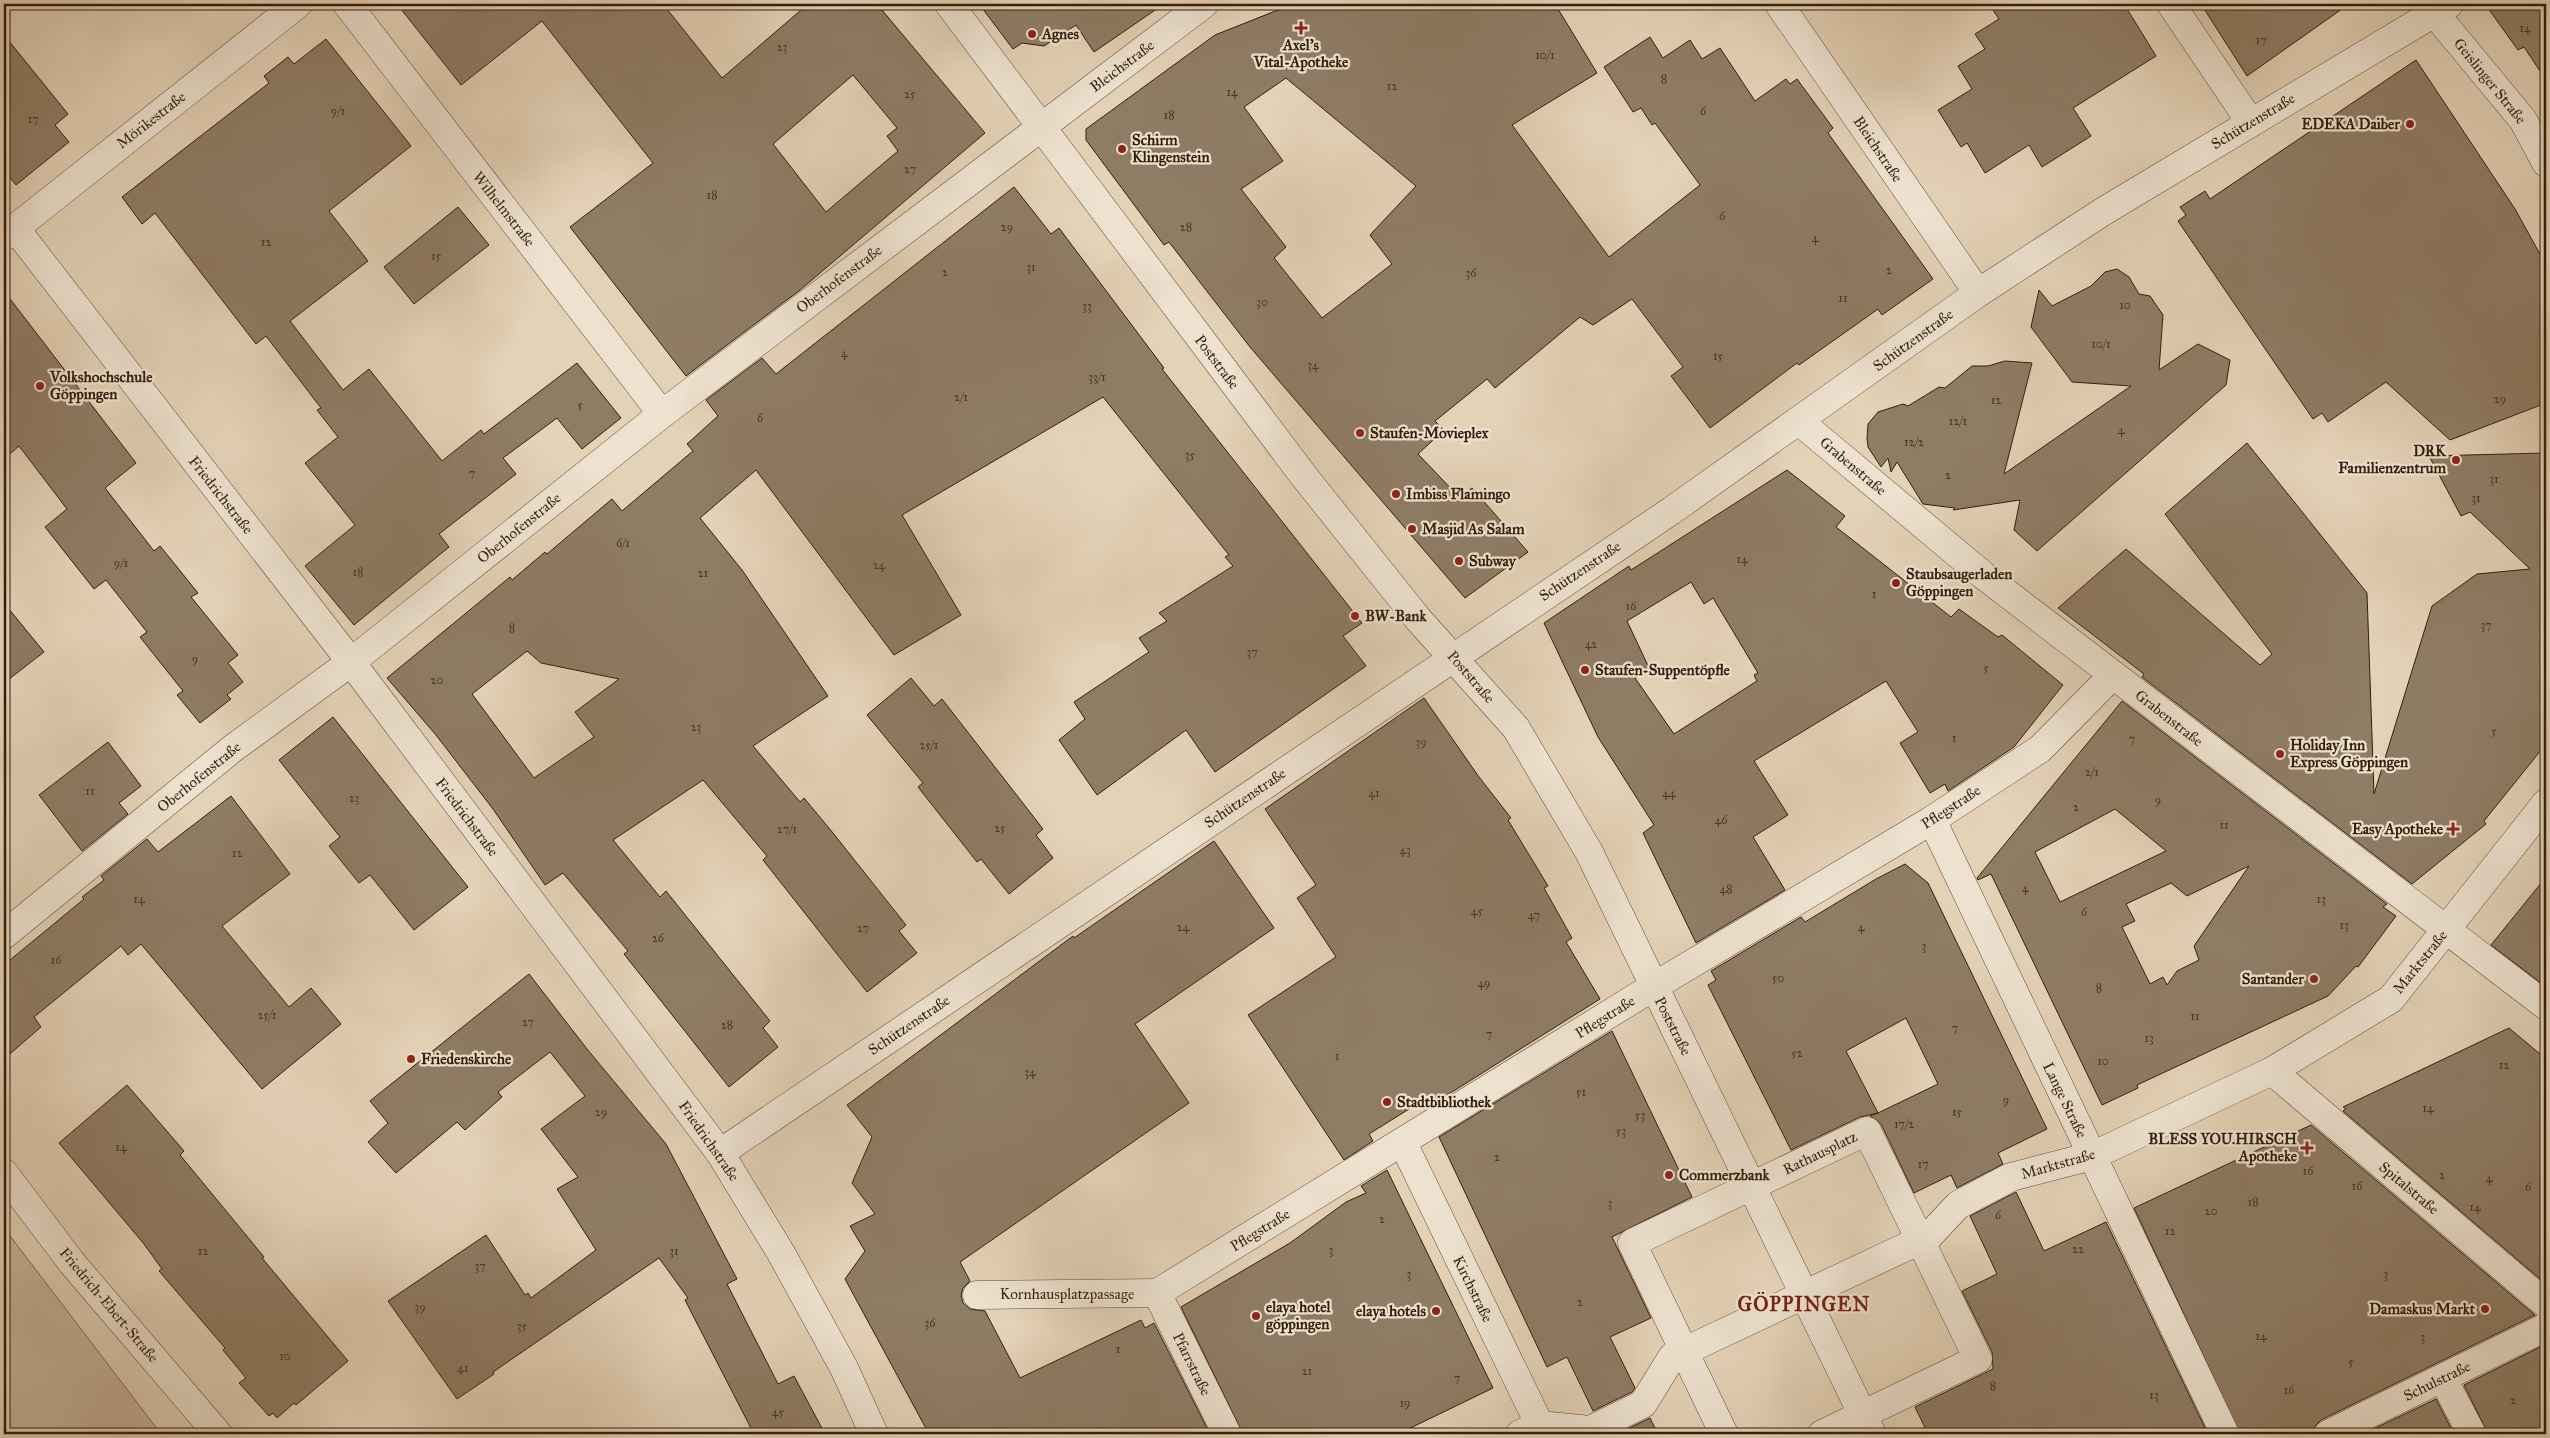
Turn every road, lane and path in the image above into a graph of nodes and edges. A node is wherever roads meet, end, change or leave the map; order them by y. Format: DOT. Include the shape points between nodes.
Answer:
graph roads {
  1 [pos="298,4"];
  2 [pos="347,4"];
  3 [pos="948,4"];
  4 [pos="1204,4"];
  5 [pos="1780,4"];
  6 [pos="2171,4"];
  7 [pos="2437,7"];
  8 [pos="2251,123"];
  9 [pos="1040,128"];
  10 [pos="2546,163"];
  11 [pos="9,232"];
  12 [pos="1978,293"];
  13 [pos="662,414"];
  14 [pos="1800,422"];
  15 [pos="1453,656"];
  16 [pos="350,662"];
  17 [pos="2114,675"];
  18 [pos="2546,803"];
  19 [pos="1932,820"];
  20 [pos="2446,930"];
  21 [pos="4,935"];
  22 [pos="1653,987"];
  23 [pos="2546,1006"];
  24 [pos="2272,1071"];
  25 [pos="1403,1143"];
  26 [pos="720,1153"];
  27 [pos="2092,1156"];
  28 [pos="4,1173"];
  29 [pos="1752,1186"];
  30 [pos="1920,1240"];
  31 [pos="1157,1293"];
  32 [pos="977,1294"];
  33 [pos="1805,1294"];
  34 [pos="2546,1304"];
  35 [pos="2546,1327"];
  36 [pos="1684,1351"];
  37 [pos="2443,1379"];
  38 [pos="1868,1426"];
  39 [pos="1535,1431"];
  40 [pos="218,1434"];
  41 [pos="874,1434"];
  42 [pos="1227,1434"];
  43 [pos="1724,1434"];
  44 [pos="1822,1434"];
  45 [pos="2225,1434"];
  46 [pos="2328,1434"];
  47 [pos="2472,1434"];
  1 -- 11 [label="street, Mörikestraße"];
  2 -- 13 [label="street, Wilhelmstraße"];
  3 -- 9 [label="street, Poststraße"];
  4 -- 9 [label="street, Bleichstraße"];
  5 -- 12 [label="street, Bleichstraße"];
  6 -- 8 [label="street"];
  7 -- 8 [label="street, Schützenstraße"];
  7 -- 10 [label="street, Geislinger Straße" via="2523,120"];
  8 -- 12 [label="street, Schützenstraße" via="2104,211"];
  9 -- 13 [label="street, Oberhofenstraße"];
  9 -- 15 [label="street, Poststraße" via="1303,475 1418,618"];
  11 -- 16 [label="street, Friedrichstraße"];
  12 -- 14 [label="street, Schützenstraße"];
  13 -- 16 [label="street, Oberhofenstraße"];
  14 -- 15 [label="street, Schützenstraße"];
  14 -- 17 [label="street, Grabenstraße" via="1983,575"];
  15 -- 22 [label="street, Poststraße" via="1516,728 1589,852"];
  15 -- 26 [label="street, Schützenstraße"];
  16 -- 21 [label="street, Oberhofenstraße" via="232,749"];
  16 -- 26 [label="street, Friedrichstraße"];
  17 -- 19 [label="street, Pflegstraße" via="2040,749"];
  17 -- 20 [label="street, Grabenstraße"];
  18 -- 20 [label="street, Marktstraße"];
  19 -- 22 [label="street, Pflegstraße"];
  19 -- 27 [label="street, Lange Straße"];
  20 -- 23 [label="street, Grabenstraße"];
  20 -- 24 [label="street, Marktstraße" via="2391,999"];
  22 -- 25 [label="street, Pflegstraße"];
  22 -- 29 [label="street, Poststraße"];
  24 -- 27 [label="street, Marktstraße"];
  24 -- 34 [label="street, Spitalstraße"];
  25 -- 31 [label="street, Pflegstraße"];
  25 -- 39 [label="street, Kirchstraße"];
  26 -- 41 [label="street, Friedrichstraße" via="781,1253 844,1368"];
  27 -- 30 [label="street, Marktstraße" via="2011,1177 1958,1205 1929,1236"];
  27 -- 45 [label="street, Lange Straße"];
  28 -- 40 [label="street, Friedrich-Ebert-Straße" via="72,1263"];
  29 -- 30 [label="street, Rathausplatz" via="1868,1130"];
  29 -- 33 [label="street, Poststraße"];
  29 -- 36 [label="street, Rathausplatz" via="1632,1243"];
  30 -- 33 [label="street, Marktstraße"];
  30 -- 38 [label="street, Rathausplatz" via="1978,1360"];
  31 -- 32 [label="street, Kornhausplatzpassage"];
  31 -- 42 [label="street, Pfarrstraße"];
  33 -- 36 [label="street, Marktstraße"];
  33 -- 38 [label="street, Poststraße"];
  35 -- 37 [label="street, Schulstraße"];
  36 -- 39 [label="street, Marktstraße" via="1672,1356 1643,1404 1590,1430"];
  36 -- 43 [label="street, Rathausplatz"];
  37 -- 46 [label="street, Schulstraße"];
  37 -- 47 [label="street"];
  38 -- 44 [label="street, Rathausplatz"];
}
